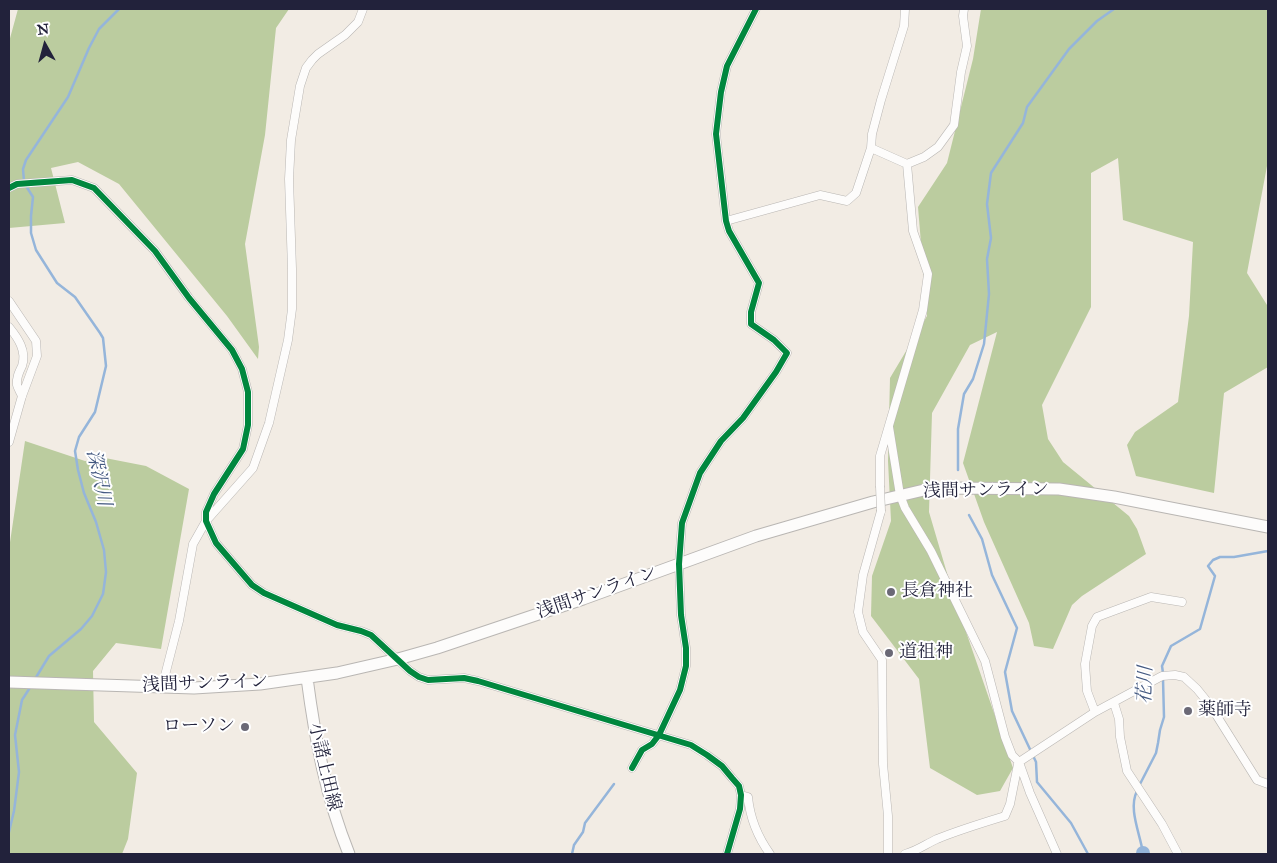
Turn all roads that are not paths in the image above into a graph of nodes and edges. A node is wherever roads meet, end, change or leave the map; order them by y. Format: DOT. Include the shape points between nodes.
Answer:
graph roads {
  1 [pos="364,9"];
  2 [pos="756,9"];
  3 [pos="905,9"];
  4 [pos="964,9"];
  5 [pos="871,148"];
  6 [pos="907,164"];
  7 [pos="9,188"];
  8 [pos="726,220"];
  9 [pos="9,301"];
  10 [pos="9,327"];
  11 [pos="22,396"];
  12 [pos="889,427"];
  13 [pos="9,442"];
  14 [pos="900,495"];
  15 [pos="206,520"];
  16 [pos="1268,527"];
  17 [pos="679,564"];
  18 [pos="1182,602"];
  19 [pos="398,659"];
  20 [pos="307,678"];
  21 [pos="9,682"];
  22 [pos="162,687"];
  23 [pos="1114,703"];
  24 [pos="1095,712"];
  25 [pos="659,736"];
  26 [pos="1019,762"];
  27 [pos="632,768"];
  28 [pos="1268,784"];
  29 [pos="741,795"];
  30 [pos="349,854"];
  31 [pos="727,854"];
  32 [pos="770,854"];
  33 [pos="888,854"];
  34 [pos="906,854"];
  35 [pos="1057,854"];
  36 [pos="1178,854"];
  1 -- 15 [label="street" via="358,22 345,35 312,60 300,86 290,150 292,309 288,340 269,423 253,468"];
  2 -- 8 [label="street" via="728,66 721,92 716,134"];
  3 -- 5 [label="street" via="904,26 881,100"];
  4 -- 6 [label="street" via="967,46 960,72 954,125 938,147"];
  5 -- 6 [label="street"];
  5 -- 8 [label="street" via="856,193 848,201 820,196"];
  6 -- 12 [label="street" via="913,230 928,274 923,310"];
  7 -- 15 [label="street" via="16,184 72,180 94,188 155,251 232,350 242,369 248,392 248,425 243,449 214,494"];
  8 -- 17 [label="street" via="759,283 751,324 787,353 743,418 721,441 700,473 682,523"];
  9 -- 11 [label="street" via="36,341 37,356"];
  10 -- 11 [label="street" via="23,351 17,386"];
  11 -- 13 [label="street"];
  12 -- 14 [label="street"];
  12 -- 33 [label="street, bridge" via="880,456 882,511 862,575 858,612 863,632 882,660"];
  14 -- 16 [label="main road, 浅間サンライン" via="950,488 1059,489"];
  14 -- 17 [label="main road, 浅間サンライン" via="756,536"];
  14 -- 26 [label="street" via="985,661 1005,738 1012,755"];
  15 -- 19 [label="street" via="216,543 252,585 337,625 371,635"];
  15 -- 22 [label="street" via="193,544 179,621"];
  17 -- 19 [label="main road, 浅間サンライン"];
  17 -- 25 [label="street" via="686,666 680,690"];
  18 -- 24 [label="street" via="1151,598 1097,617 1092,626 1085,664 1087,691"];
  19 -- 20 [label="main road, 浅間サンライン"];
  19 -- 25 [label="street" via="419,677 428,680 456,678 478,681"];
  20 -- 22 [label="main road, 浅間サンライン" via="224,687"];
  20 -- 30 [label="main road, 小諸上田線" via="322,769"];
  21 -- 22 [label="main road, 浅間サンライン"];
  23 -- 24 [label="street"];
  23 -- 28 [label="street" via="1162,676 1184,678 1210,705 1257,780"];
  23 -- 36 [label="street" via="1127,771"];
  24 -- 26 [label="street"];
  25 -- 27 [label="street" via="642,750"];
  25 -- 29 [label="street" via="690,745 714,760 739,786"];
  26 -- 34 [label="street" via="1005,816 959,830"];
  26 -- 35 [label="street"];
  29 -- 31 [label="street"];
  29 -- 32 [label="street" via="748,797 750,815"];
}
